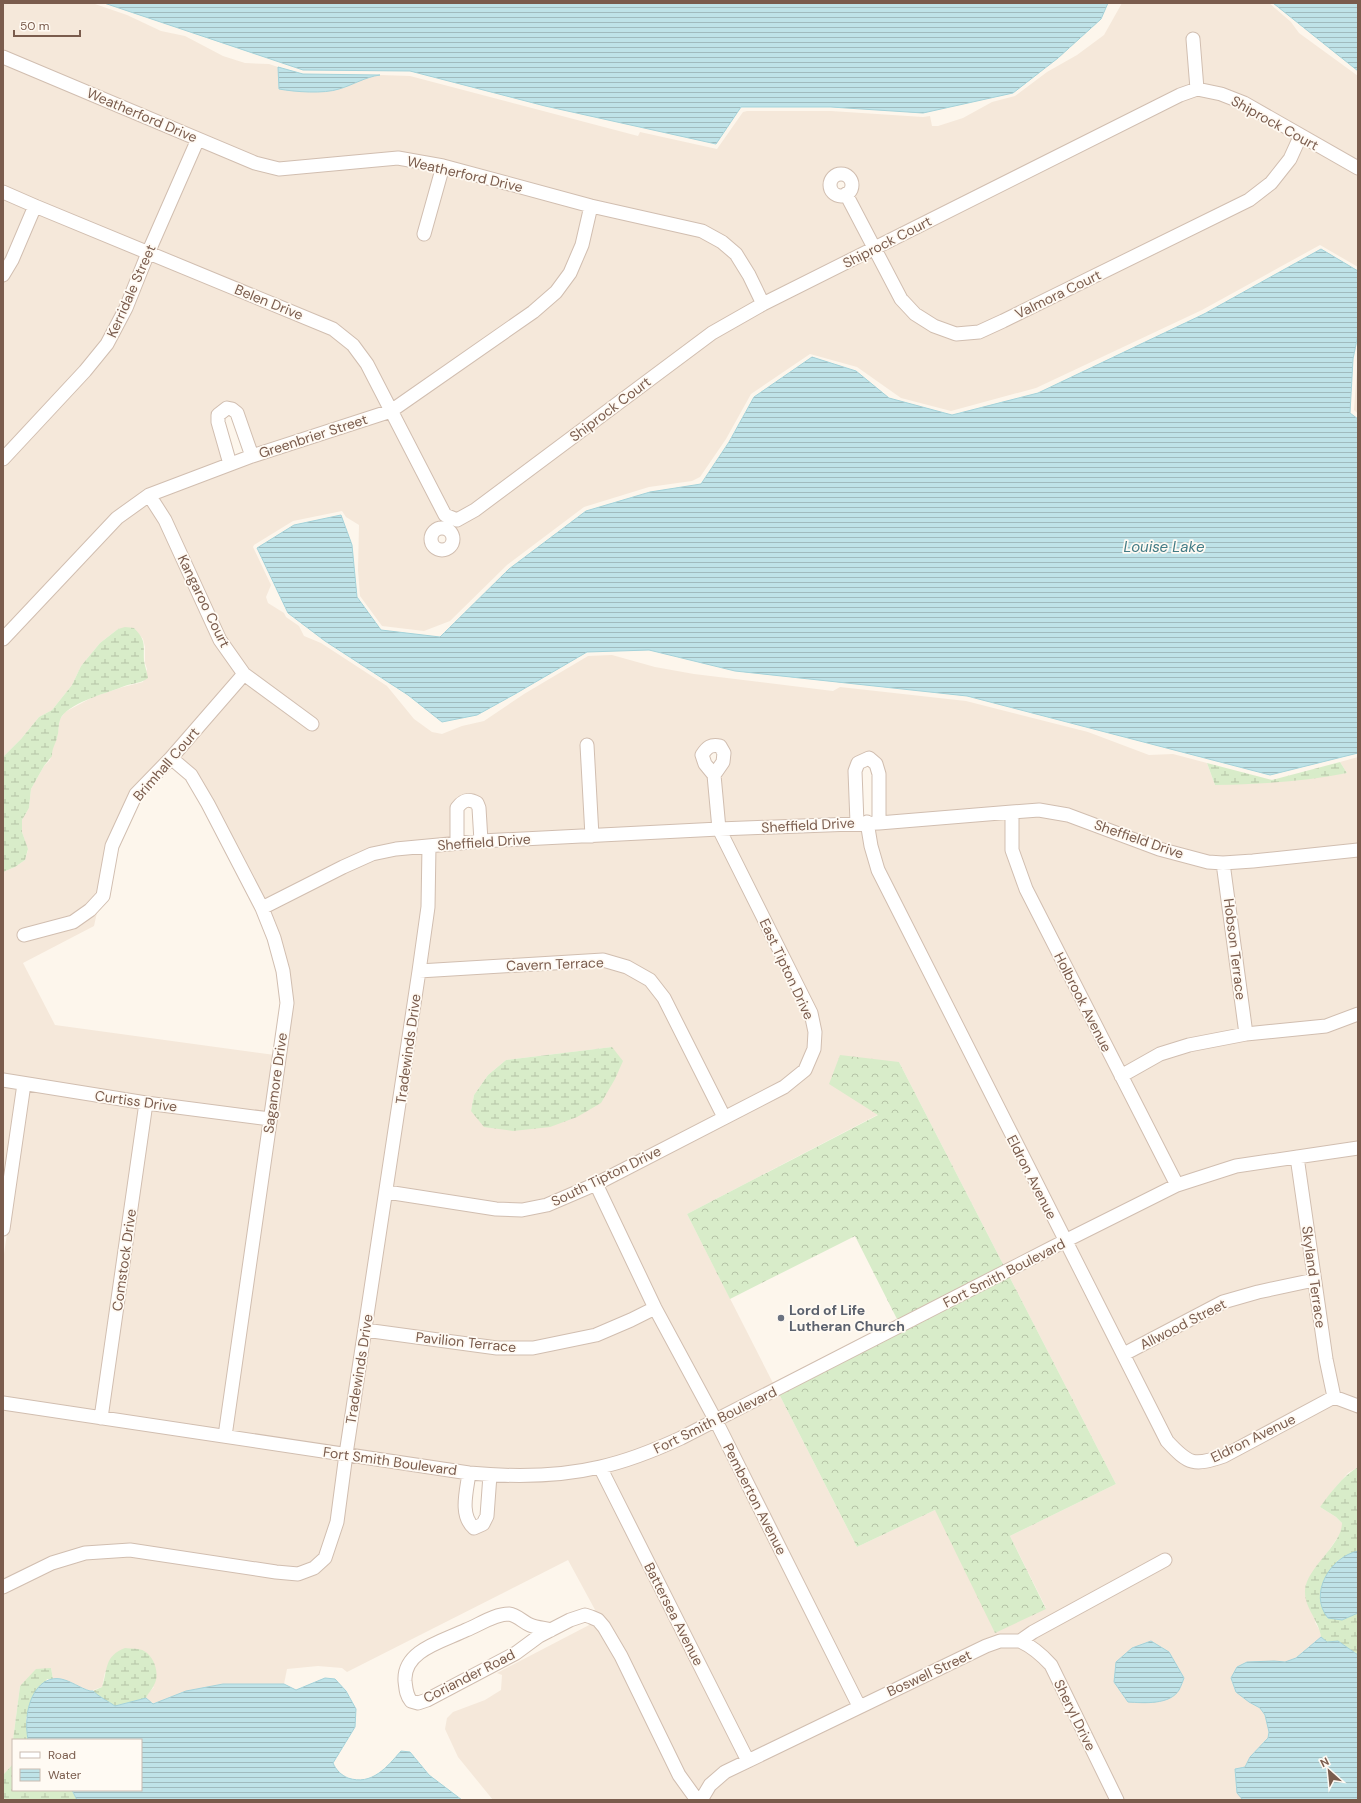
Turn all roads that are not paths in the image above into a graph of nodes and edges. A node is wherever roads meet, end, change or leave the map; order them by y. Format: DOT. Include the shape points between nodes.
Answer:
graph roads {
  1 [pos="1193,39"];
  2 [pos="3,57"];
  3 [pos="1197,89"];
  4 [pos="1300,137"];
  5 [pos="198,139"];
  6 [pos="443,166"];
  7 [pos="1358,168"];
  8 [pos="3,192"];
  9 [pos="846,194"];
  10 [pos="35,206"];
  11 [pos="591,206"];
  12 [pos="424,234"];
  13 [pos="873,249"];
  14 [pos="148,253"];
  15 [pos="3,275"];
  16 [pos="763,304"];
  17 [pos="391,411"];
  18 [pos="252,456"];
  19 [pos="3,459"];
  20 [pos="230,464"];
  21 [pos="149,495"];
  22 [pos="447,520"];
  23 [pos="3,639"];
  24 [pos="244,674"];
  25 [pos="312,724"];
  26 [pos="587,745"];
  27 [pos="171,758"];
  28 [pos="714,775"];
  29 [pos="1012,812"];
  30 [pos="868,822"];
  31 [pos="719,829"];
  32 [pos="592,836"];
  33 [pos="481,841"];
  34 [pos="457,843"];
  35 [pos="429,846"];
  36 [pos="1358,850"];
  37 [pos="1224,863"];
  38 [pos="262,908"];
  39 [pos="24,935"];
  40 [pos="420,971"];
  41 [pos="1358,1014"];
  42 [pos="1246,1034"];
  43 [pos="1121,1076"];
  44 [pos="3,1080"];
  45 [pos="24,1084"];
  46 [pos="146,1103"];
  47 [pos="724,1117"];
  48 [pos="270,1119"];
  49 [pos="1358,1148"];
  50 [pos="1297,1157"];
  51 [pos="596,1184"];
  52 [pos="1177,1185"];
  53 [pos="387,1192"];
  54 [pos="3,1230"];
  55 [pos="1065,1241"];
  56 [pos="1314,1280"];
  57 [pos="655,1308"];
  58 [pos="365,1330"];
  59 [pos="1124,1354"];
  60 [pos="1334,1396"];
  61 [pos="3,1403"];
  62 [pos="1358,1406"];
  63 [pos="101,1418"];
  64 [pos="716,1422"];
  65 [pos="224,1436"];
  66 [pos="346,1454"];
  67 [pos="600,1467"];
  68 [pos="469,1472"];
  69 [pos="490,1475"];
  70 [pos="1165,1560"];
  71 [pos="3,1587"];
  72 [pos="551,1630"];
  73 [pos="1020,1641"];
  74 [pos="859,1706"];
  75 [pos="748,1761"];
  76 [pos="697,1800"];
  77 [pos="701,1800"];
  78 [pos="1117,1800"];
  1 -- 3 [label="street"];
  2 -- 5 [label="street, Weatherford Drive"];
  3 -- 4 [label="street, Shiprock Court" via="1221,94 1244,103"];
  3 -- 13 [label="street, Shiprock Court" via="1160,104"];
  4 -- 7 [label="street, Shiprock Court"];
  4 -- 13 [label="street, Valmora Court" via="1290,158 1271,183 1249,200 979,332 956,334 934,326 915,314 901,299"];
  5 -- 6 [label="street, Weatherford Drive" via="254,163 279,170 398,158"];
  5 -- 14 [label="street, Kerridale Street"];
  6 -- 11 [label="street, Weatherford Drive"];
  6 -- 12 [label="street"];
  8 -- 10 [label="street, Belen Drive"];
  9 -- 13 [label="street, Valmora Court"];
  10 -- 14 [label="street, Belen Drive"];
  10 -- 15 [label="street"];
  11 -- 16 [label="street, Weatherford Drive" via="702,231 722,242 736,254"];
  11 -- 17 [label="street, Greenbrier Street" via="582,245 570,273 556,292 533,312"];
  13 -- 16 [label="street, Shiprock Court"];
  14 -- 17 [label="street, Belen Drive" via="333,328 353,345 367,364"];
  14 -- 19 [label="street, Kerridale Street" via="108,344"];
  16 -- 22 [label="street, Shiprock Court" via="712,333 475,510 457,520"];
  17 -- 18 [label="street, Greenbrier Street"];
  17 -- 22 [label="street, Belen Drive"];
  18 -- 20 [label="street, Greenbrier Street"];
  18 -- 20 [label="street" via="237,413 227,408 218,415 218,422"];
  20 -- 21 [label="street, Greenbrier Street"];
  21 -- 23 [label="street, Greenbrier Street" via="117,518"];
  21 -- 24 [label="street, Kangaroo Court" via="165,520 220,640"];
  24 -- 25 [label="street, Kangaroo Court"];
  24 -- 27 [label="street, Brimhall Court"];
  26 -- 32 [label="street"];
  27 -- 38 [label="street, Sagamore Drive" via="191,775 205,798"];
  27 -- 39 [label="street, Brimhall Court" via="136,794 112,846 103,896 90,910 73,922"];
  28 -- 31 [label="street"];
  29 -- 30 [label="street, Sheffield Drive"];
  29 -- 37 [label="street, Sheffield Drive" via="1040,810 1068,815 1159,849 1208,862"];
  29 -- 43 [label="street, Holbrook Avenue" via="1012,850 1026,889"];
  30 -- 31 [label="street, Sheffield Drive"];
  30 -- 55 [label="street, Eldron Avenue" via="878,870"];
  31 -- 32 [label="street, Sheffield Drive"];
  31 -- 47 [label="street, East Tipton Drive" via="811,1013 815,1032 814,1049 805,1070 784,1087"];
  32 -- 33 [label="street, Sheffield Drive"];
  33 -- 34 [label="street, Sheffield Drive"];
  33 -- 34 [label="street" via="479,808 477,803 468,800 462,801 457,808"];
  34 -- 35 [label="street, Sheffield Drive"];
  35 -- 38 [label="street, Sheffield Drive" via="372,854"];
  35 -- 40 [label="street, Tradewinds Drive" via="428,907"];
  36 -- 37 [label="street, Sheffield Drive"];
  37 -- 42 [label="street, Hobson Terrace"];
  38 -- 48 [label="street, Sagamore Drive" via="283,971 287,1003"];
  40 -- 47 [label="street, Cavern Terrace" via="602,960 627,968 650,980 664,998"];
  40 -- 53 [label="street, Tradewinds Drive"];
  41 -- 42 [label="street" via="1326,1026"];
  42 -- 43 [label="street" via="1189,1045 1160,1054"];
  43 -- 52 [label="street, Holbrook Avenue"];
  44 -- 45 [label="street, Curtiss Drive"];
  45 -- 46 [label="street, Curtiss Drive"];
  45 -- 54 [label="street"];
  46 -- 48 [label="street, Curtiss Drive"];
  46 -- 63 [label="street, Comstock Drive"];
  47 -- 51 [label="street, South Tipton Drive"];
  48 -- 65 [label="street, Sagamore Drive"];
  49 -- 50 [label="street, Fort Smith Boulevard"];
  50 -- 52 [label="street, Fort Smith Boulevard" via="1236,1166"];
  50 -- 56 [label="street, Skyland Terrace"];
  51 -- 53 [label="street, South Tipton Drive" via="547,1205 522,1210"];
  51 -- 57 [label="street, Pemberton Avenue"];
  52 -- 55 [label="street, Fort Smith Boulevard"];
  53 -- 58 [label="street, Tradewinds Drive"];
  55 -- 59 [label="street, Eldron Avenue"];
  55 -- 64 [label="street, Fort Smith Boulevard"];
  56 -- 59 [label="street, Allwood Street" via="1223,1302"];
  56 -- 60 [label="street, Skyland Terrace"];
  57 -- 58 [label="street, Pavilion Terrace" via="596,1335 533,1348 497,1348"];
  57 -- 64 [label="street, Pemberton Avenue"];
  58 -- 66 [label="street, Tradewinds Drive"];
  59 -- 60 [label="street, Eldron Avenue" via="1167,1441 1191,1462 1206,1462 1224,1456"];
  60 -- 62 [label="street"];
  61 -- 63 [label="street, Fort Smith Boulevard"];
  63 -- 65 [label="street, Fort Smith Boulevard"];
  64 -- 67 [label="street, Fort Smith Boulevard" via="654,1450"];
  64 -- 74 [label="street, Pemberton Avenue"];
  65 -- 66 [label="street, Fort Smith Boulevard"];
  66 -- 68 [label="street, Fort Smith Boulevard"];
  66 -- 71 [label="street, Tradewinds Drive" via="337,1522 330,1548 325,1558 314,1568 298,1574 276,1572 130,1550 85,1553 59,1561"];
  67 -- 69 [label="street, Fort Smith Boulevard" via="540,1475"];
  67 -- 75 [label="street, Battersea Avenue"];
  68 -- 69 [label="street, Fort Smith Boulevard"];
  68 -- 69 [label="street" via="464,1512 474,1528 483,1524 487,1516"];
  70 -- 73 [label="street"];
  72 -- 72 [label="street, Coriander Road" via="516,1653 427,1700 411,1701 408,1697 405,1675 413,1657 438,1643 494,1617 509,1614 530,1625"];
  72 -- 76 [label="street, Coriander Road" via="584,1615 598,1620 621,1656 679,1774"];
  73 -- 74 [label="street, Boswell Street" via="1000,1641 986,1646"];
  73 -- 78 [label="street, Sheryl Drive" via="1032,1646 1051,1665"];
  74 -- 75 [label="street, Boswell Street"];
  75 -- 77 [label="street, Boswell Street" via="725,1772 710,1785"];
}
